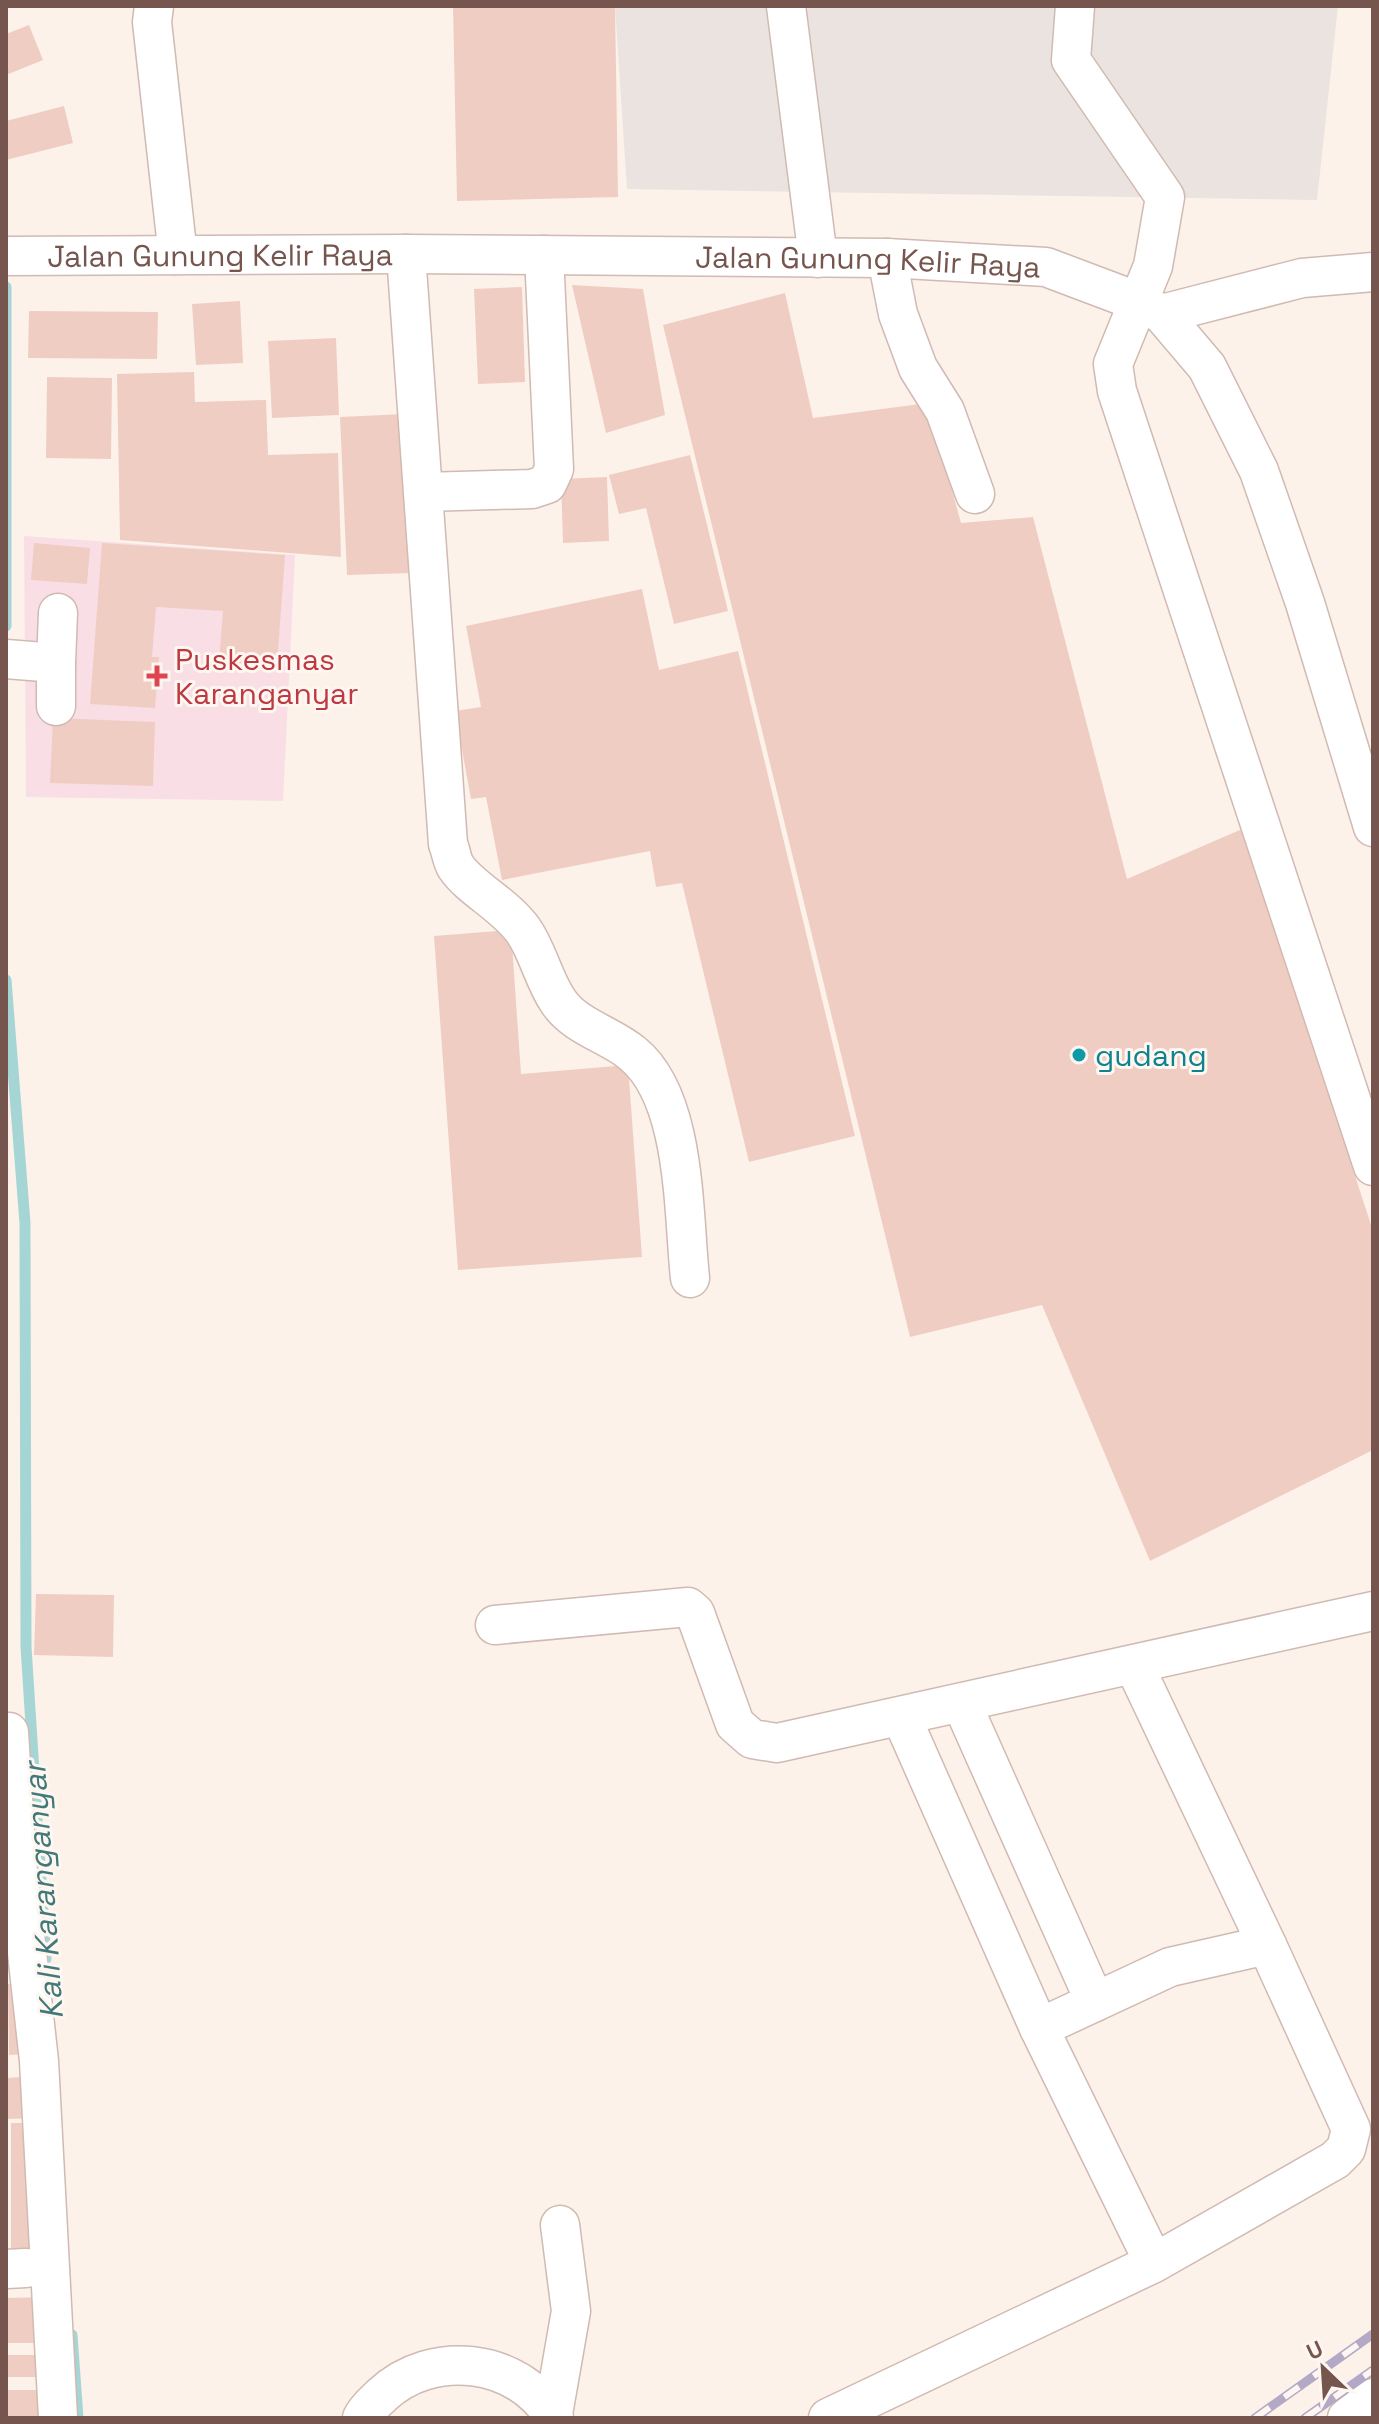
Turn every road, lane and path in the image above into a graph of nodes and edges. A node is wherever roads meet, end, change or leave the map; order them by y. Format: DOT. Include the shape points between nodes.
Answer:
graph roads {
  1 [pos="154,6"];
  2 [pos="786,6"];
  3 [pos="1075,6"];
  4 [pos="406,254"];
  5 [pos="174,255"];
  6 [pos="544,255"];
  7 [pos="21,257"];
  8 [pos="818,258"];
  9 [pos="887,258"];
  10 [pos="1373,272"];
  11 [pos="1151,308"];
  12 [pos="424,492"];
  13 [pos="975,494"];
  14 [pos="58,613"];
  15 [pos="12,659"];
  16 [pos="56,663"];
  17 [pos="56,706"];
  18 [pos="1373,827"];
  19 [pos="1373,1166"];
  20 [pos="690,1278"];
  21 [pos="1373,1611"];
  22 [pos="495,1625"];
  23 [pos="1134,1665"];
  24 [pos="962,1704"];
  25 [pos="901,1716"];
  26 [pos="9,1732"];
  27 [pos="1267,1945"];
  28 [pos="1095,2002"];
  29 [pos="1039,2028"];
  30 [pos="560,2225"];
  31 [pos="1154,2263"];
  32 [pos="1373,2398"];
  33 [pos="554,2416"];
  34 [pos="58,2418"];
  35 [pos="362,2418"];
  36 [pos="828,2418"];
  37 [pos="1347,2418"];
  1 -- 5 [label="street"];
  2 -- 8 [label="street"];
  3 -- 11 [label="street" via="1071,60 1165,197"];
  4 -- 5 [label="street, Jalan Gunung Kelir Raya"];
  4 -- 6 [label="street, Jalan Gunung Kelir Raya"];
  4 -- 12 [label="street"];
  5 -- 7 [label="street, Jalan Gunung Kelir Raya"];
  6 -- 8 [label="street, Jalan Gunung Kelir Raya"];
  6 -- 12 [label="street" via="554,469 547,484 532,489"];
  8 -- 9 [label="street, Jalan Gunung Kelir Raya"];
  9 -- 11 [label="street, Jalan Gunung Kelir Raya" via="1046,267"];
  9 -- 13 [label="street" via="898,314 918,368 945,411"];
  10 -- 11 [label="street" via="1302,278"];
  11 -- 18 [label="street, Jalan Gunung Kelir Raya" via="1207,367 1259,471"];
  11 -- 19 [label="street" via="1113,364 1117,391"];
  12 -- 20 [label="street" via="448,844 456,867 524,931 558,1002 633,1053 666,1103 674,1129"];
  14 -- 16 [label="street"];
  15 -- 16 [label="street"];
  16 -- 17 [label="street"];
  21 -- 23 [label="street"];
  22 -- 25 [label="street" via="681,1605 695,1613 735,1724 752,1739 777,1743"];
  23 -- 24 [label="street"];
  23 -- 27 [label="street"];
  24 -- 25 [label="street"];
  24 -- 28 [label="street"];
  25 -- 29 [label="street"];
  26 -- 34 [label="street" via="39,2061"];
  27 -- 28 [label="street" via="1170,1967"];
  27 -- 31 [label="street" via="1351,2129 1350,2140 1335,2160"];
  28 -- 29 [label="street"];
  29 -- 31 [label="street"];
  30 -- 33 [label="street" via="571,2311"];
  31 -- 36 [label="street"];
  32 -- 37 [label="street"];
  33 -- 35 [label="street" via="522,2383 481,2366 437,2366 396,2382"];
}
